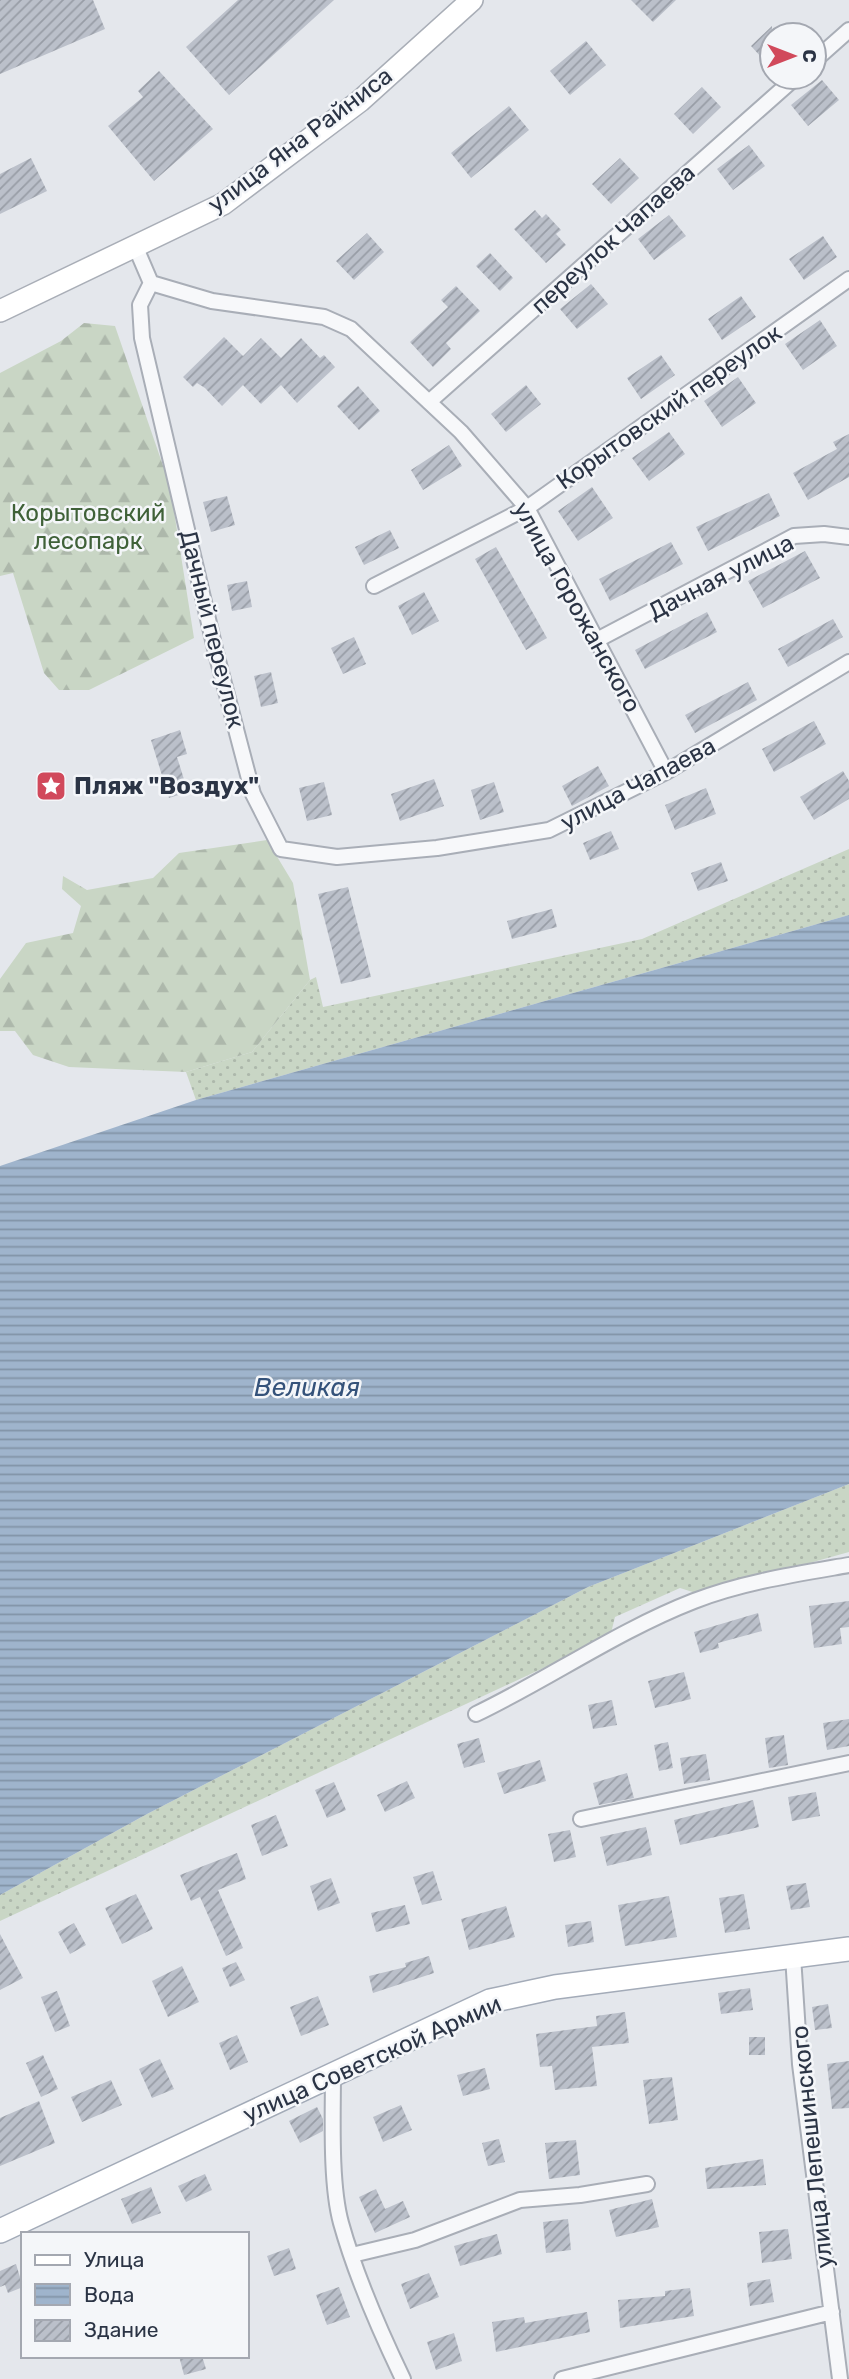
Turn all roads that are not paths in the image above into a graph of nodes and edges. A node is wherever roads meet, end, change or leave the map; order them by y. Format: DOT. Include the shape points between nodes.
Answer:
graph roads {
  1 [pos="472,0"];
  2 [pos="849,30"];
  3 [pos="828,49"];
  4 [pos="780,91"];
  5 [pos="136,248"];
  6 [pos="849,279"];
  7 [pos="151,283"];
  8 [pos="0,311"];
  9 [pos="429,402"];
  10 [pos="527,508"];
  11 [pos="849,537"];
  12 [pos="373,586"];
  13 [pos="597,640"];
  14 [pos="849,662"];
  15 [pos="666,772"];
  16 [pos="281,849"];
  17 [pos="849,1565"];
  18 [pos="476,1714"];
  19 [pos="849,1763"];
  20 [pos="581,1819"];
  21 [pos="849,1949"];
  22 [pos="793,1956"];
  23 [pos="333,2072"];
  24 [pos="647,2184"];
  25 [pos="0,2231"];
  26 [pos="352,2255"];
  27 [pos="832,2312"];
  28 [pos="403,2379"];
  29 [pos="562,2379"];
  30 [pos="840,2379"];
  1 -- 5 [label="street, улица Яна Райниса" via="360,101 223,204"];
  2 -- 3 [label="street"];
  4 -- 9 [label="street, переулок Чапаева"];
  5 -- 7 [label="street"];
  5 -- 8 [label="street, улица Яна Райниса"];
  6 -- 10 [label="street, Корытовский переулок"];
  7 -- 9 [label="street, улица Горожанского" via="212,301 324,317 351,329"];
  7 -- 16 [label="street, Дачный переулок" via="140,305 145,351 250,781"];
  9 -- 10 [label="street, улица Горожанского"];
  10 -- 12 [label="street, Корытовский переулок"];
  10 -- 13 [label="street, улица Горожанского"];
  11 -- 13 [label="street, Дачная улица" via="794,536"];
  13 -- 15 [label="street, улица Горожанского"];
  14 -- 15 [label="street, улица Чапаева"];
  15 -- 16 [label="street, улица Чапаева" via="549,830 436,848 337,857"];
  17 -- 18 [label="street" via="780,1577 695,1601 635,1627"];
  19 -- 20 [label="street"];
  21 -- 22 [label="main road, улица Советской Армии"];
  22 -- 23 [label="main road, улица Советской Армии" via="555,1987 490,2001"];
  22 -- 27 [label="street, улица Лепешинского" via="801,2072"];
  23 -- 25 [label="main road, улица Советской Армии"];
  23 -- 26 [label="street" via="340,2221"];
  24 -- 26 [label="street" via="520,2200 415,2240"];
  26 -- 28 [label="street" via="378,2329"];
  27 -- 29 [label="street"];
  27 -- 30 [label="street, улица Лепешинского"];
}
